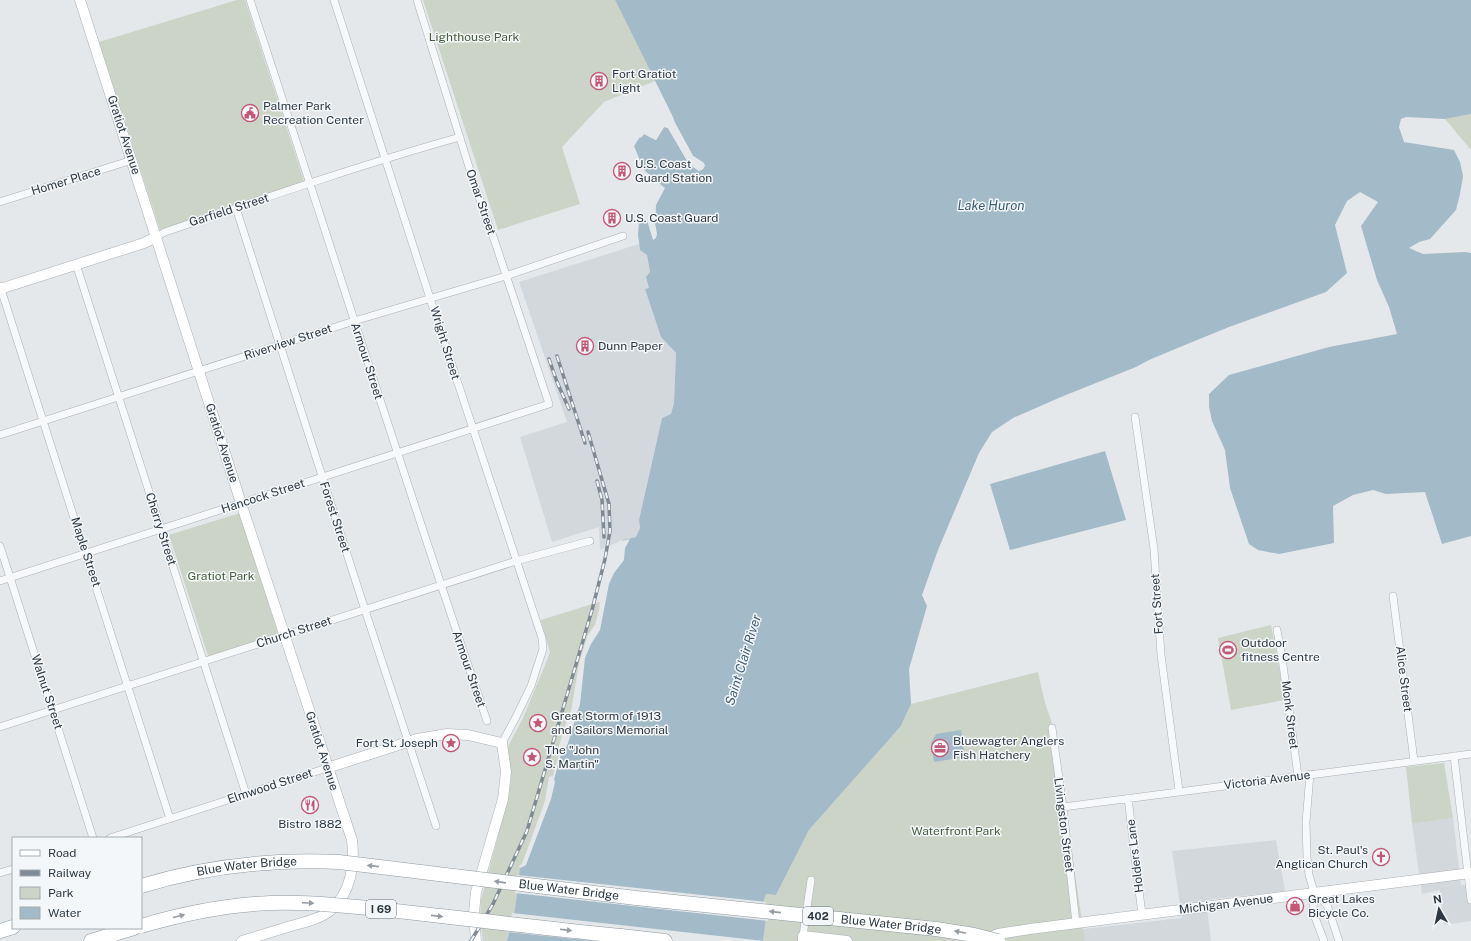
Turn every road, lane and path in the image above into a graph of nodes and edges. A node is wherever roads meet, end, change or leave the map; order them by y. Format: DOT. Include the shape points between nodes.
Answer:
graph roads {
  1 [pos="80,0"];
  2 [pos="250,0"];
  3 [pos="334,0"];
  4 [pos="417,0"];
  5 [pos="460,137"];
  6 [pos="385,158"];
  7 [pos="132,160"];
  8 [pos="311,184"];
  9 [pos="0,202"];
  10 [pos="236,208"];
  11 [pos="622,236"];
  12 [pos="156,237"];
  13 [pos="76,264"];
  14 [pos="506,276"];
  15 [pos="0,288"];
  16 [pos="431,297"];
  17 [pos="354,320"];
  18 [pos="280,345"];
  19 [pos="199,372"];
  20 [pos="118,397"];
  21 [pos="549,404"];
  22 [pos="1135,417"];
  23 [pos="43,422"];
  24 [pos="472,429"];
  25 [pos="0,435"];
  26 [pos="398,454"];
  27 [pos="322,477"];
  28 [pos="242,503"];
  29 [pos="161,529"];
  30 [pos="590,541"];
  31 [pos="0,546"];
  32 [pos="86,554"];
  33 [pos="516,561"];
  34 [pos="10,578"];
  35 [pos="0,581"];
  36 [pos="440,585"];
  37 [pos="1393,596"];
  38 [pos="365,610"];
  39 [pos="1277,630"];
  40 [pos="285,635"];
  41 [pos="204,662"];
  42 [pos="129,686"];
  43 [pos="53,710"];
  44 [pos="487,722"];
  45 [pos="0,727"];
  46 [pos="1052,728"];
  47 [pos="409,742"];
  48 [pos="502,743"];
  49 [pos="1471,754"];
  50 [pos="1454,756"];
  51 [pos="1414,761"];
  52 [pos="327,768"];
  53 [pos="1310,774"];
  54 [pos="1298,776"];
  55 [pos="1179,791"];
  56 [pos="246,794"];
  57 [pos="1128,798"];
  58 [pos="1063,807"];
  59 [pos="170,819"];
  60 [pos="436,826"];
  61 [pos="93,837"];
  62 [pos="113,837"];
  63 [pos="12,869"];
  64 [pos="0,873"];
  65 [pos="1469,873"];
  66 [pos="810,880"];
  67 [pos="142,886"];
  68 [pos="1314,892"];
  69 [pos="1471,900"];
  70 [pos="1142,915"];
  71 [pos="1076,923"];
  72 [pos="142,926"];
  73 [pos="12,928"];
  74 [pos="131,929"];
  75 [pos="0,934"];
  76 [pos="476,938"];
  77 [pos="1338,938"];
  78 [pos="803,939"];
  79 [pos="1323,940"];
  80 [pos="91,941"];
  81 [pos="242,941"];
  82 [pos="665,941"];
  83 [pos="847,941"];
  84 [pos="983,941"];
  85 [pos="998,941"];
  1 -- 7 [label="street, Gratiot Avenue"];
  2 -- 8 [label="street, Armour Street"];
  3 -- 6 [label="street, Wright Street"];
  4 -- 5 [label="street, Omar Street"];
  5 -- 6 [label="street, Garfield Street"];
  5 -- 14 [label="street, Omar Street"];
  6 -- 8 [label="street, Garfield Street"];
  6 -- 16 [label="street, Wright Street"];
  7 -- 9 [label="street, Homer Place"];
  7 -- 12 [label="street, Gratiot Avenue"];
  8 -- 10 [label="street, Garfield Street"];
  8 -- 17 [label="street, Armour Street"];
  10 -- 12 [label="street, Garfield Street"];
  10 -- 18 [label="street, Forest Street"];
  11 -- 14 [label="street, Riverview Street"];
  12 -- 13 [label="street, Garfield Street"];
  12 -- 19 [label="street, Gratiot Avenue"];
  13 -- 15 [label="street, Garfield Street"];
  13 -- 20 [label="street, Cherry Street"];
  14 -- 16 [label="street, Riverview Street"];
  14 -- 21 [label="street, Omar Street"];
  15 -- 23 [label="street, Maple Street"];
  16 -- 17 [label="street, Riverview Street"];
  16 -- 24 [label="street, Wright Street"];
  17 -- 18 [label="street, Riverview Street"];
  17 -- 26 [label="street, Armour Street"];
  18 -- 19 [label="street, Riverview Street"];
  18 -- 27 [label="street, Forest Street"];
  19 -- 20 [label="street, Riverview Street"];
  19 -- 28 [label="street, Gratiot Avenue"];
  20 -- 23 [label="street, Riverview Street"];
  20 -- 29 [label="street, Cherry Street"];
  21 -- 24 [label="street, Hancock Street"];
  22 -- 55 [label="street, Fort Street" via="1154,549 1161,655"];
  23 -- 25 [label="street, Riverview Street"];
  23 -- 32 [label="street, Maple Street"];
  24 -- 26 [label="street, Hancock Street"];
  24 -- 33 [label="street, Wright Street"];
  26 -- 27 [label="street, Hancock Street"];
  26 -- 36 [label="street, Armour Street"];
  27 -- 28 [label="street, Hancock Street"];
  27 -- 38 [label="street, Forest Street"];
  28 -- 29 [label="street, Hancock Street"];
  28 -- 40 [label="street, Gratiot Avenue"];
  29 -- 32 [label="street, Hancock Street"];
  29 -- 41 [label="street, Cherry Street"];
  30 -- 33 [label="street, Church Street"];
  31 -- 34 [label="street, Walnut Street"];
  32 -- 34 [label="street, Hancock Street"];
  32 -- 42 [label="street, Maple Street"];
  33 -- 36 [label="street, Church Street"];
  33 -- 48 [label="street, Wright Street" via="544,649 530,686"];
  34 -- 35 [label="street, Hancock Street"];
  34 -- 43 [label="street, Walnut Street"];
  36 -- 38 [label="street, Church Street"];
  36 -- 44 [label="street, Armour Street"];
  37 -- 51 [label="street, Alice Street"];
  38 -- 40 [label="street, Church Street"];
  38 -- 47 [label="street, Forest Street"];
  39 -- 54 [label="street, Monk Street"];
  40 -- 41 [label="street, Church Street"];
  40 -- 52 [label="street, Gratiot Avenue"];
  41 -- 42 [label="street, Church Street"];
  41 -- 56 [label="street, Cherry Street"];
  42 -- 43 [label="street, Church Street"];
  42 -- 59 [label="street, Maple Street"];
  43 -- 45 [label="street, Church Street"];
  43 -- 61 [label="street, Walnut Street"];
  46 -- 58 [label="street, Livingston Street"];
  47 -- 48 [label="street, Elmwood Street" via="447,734 468,735"];
  47 -- 52 [label="street, Elmwood Street"];
  47 -- 60 [label="street, Forest Street"];
  48 -- 76 [label="street" via="506,783 476,892"];
  49 -- 50 [label="street, Victoria Avenue"];
  50 -- 51 [label="street, Victoria Avenue"];
  50 -- 65 [label="street"];
  51 -- 53 [label="street, Victoria Avenue"];
  52 -- 56 [label="street, Elmwood Street"];
  52 -- 81 [label="street, Gratiot Avenue" via="352,840 354,859 347,887 338,903 322,915"];
  53 -- 54 [label="street, Victoria Avenue"];
  53 -- 68 [label="street" via="1306,839 1309,875"];
  54 -- 55 [label="street, Victoria Avenue"];
  55 -- 57 [label="street, Victoria Avenue"];
  56 -- 59 [label="street, Elmwood Street"];
  57 -- 58 [label="street, Victoria Avenue"];
  57 -- 70 [label="street, Holders Lane"];
  58 -- 71 [label="street, Livingston Street"];
  59 -- 62 [label="street, Elmwood Street"];
  63 -- 64 [label="street"];
  65 -- 68 [label="street, Michigan Avenue"];
  65 -- 69 [label="street"];
  66 -- 78 [label="street"];
  85 -- 67 [label="highway, Blue Water Bridge / 402, one-way, bridge" via="936,929 636,898 339,862 231,865 191,872"];
  68 -- 70 [label="street, Michigan Avenue"];
  68 -- 77 [label="street" via="1326,905"];
  68 -- 79 [label="street" via="1313,912"];
  70 -- 71 [label="street, Michigan Avenue"];
  71 -- 84 [label="street, Michigan Avenue" via="998,934"];
  72 -- 82 [label="highway, I 69, one-way, bridge" via="181,915 222,908 298,903 363,907"];
  73 -- 75 [label="highway"];
  74 -- 80 [label="highway"];
  77 -- 79 [label="street"];
  78 -- 83 [label="street"];
}
